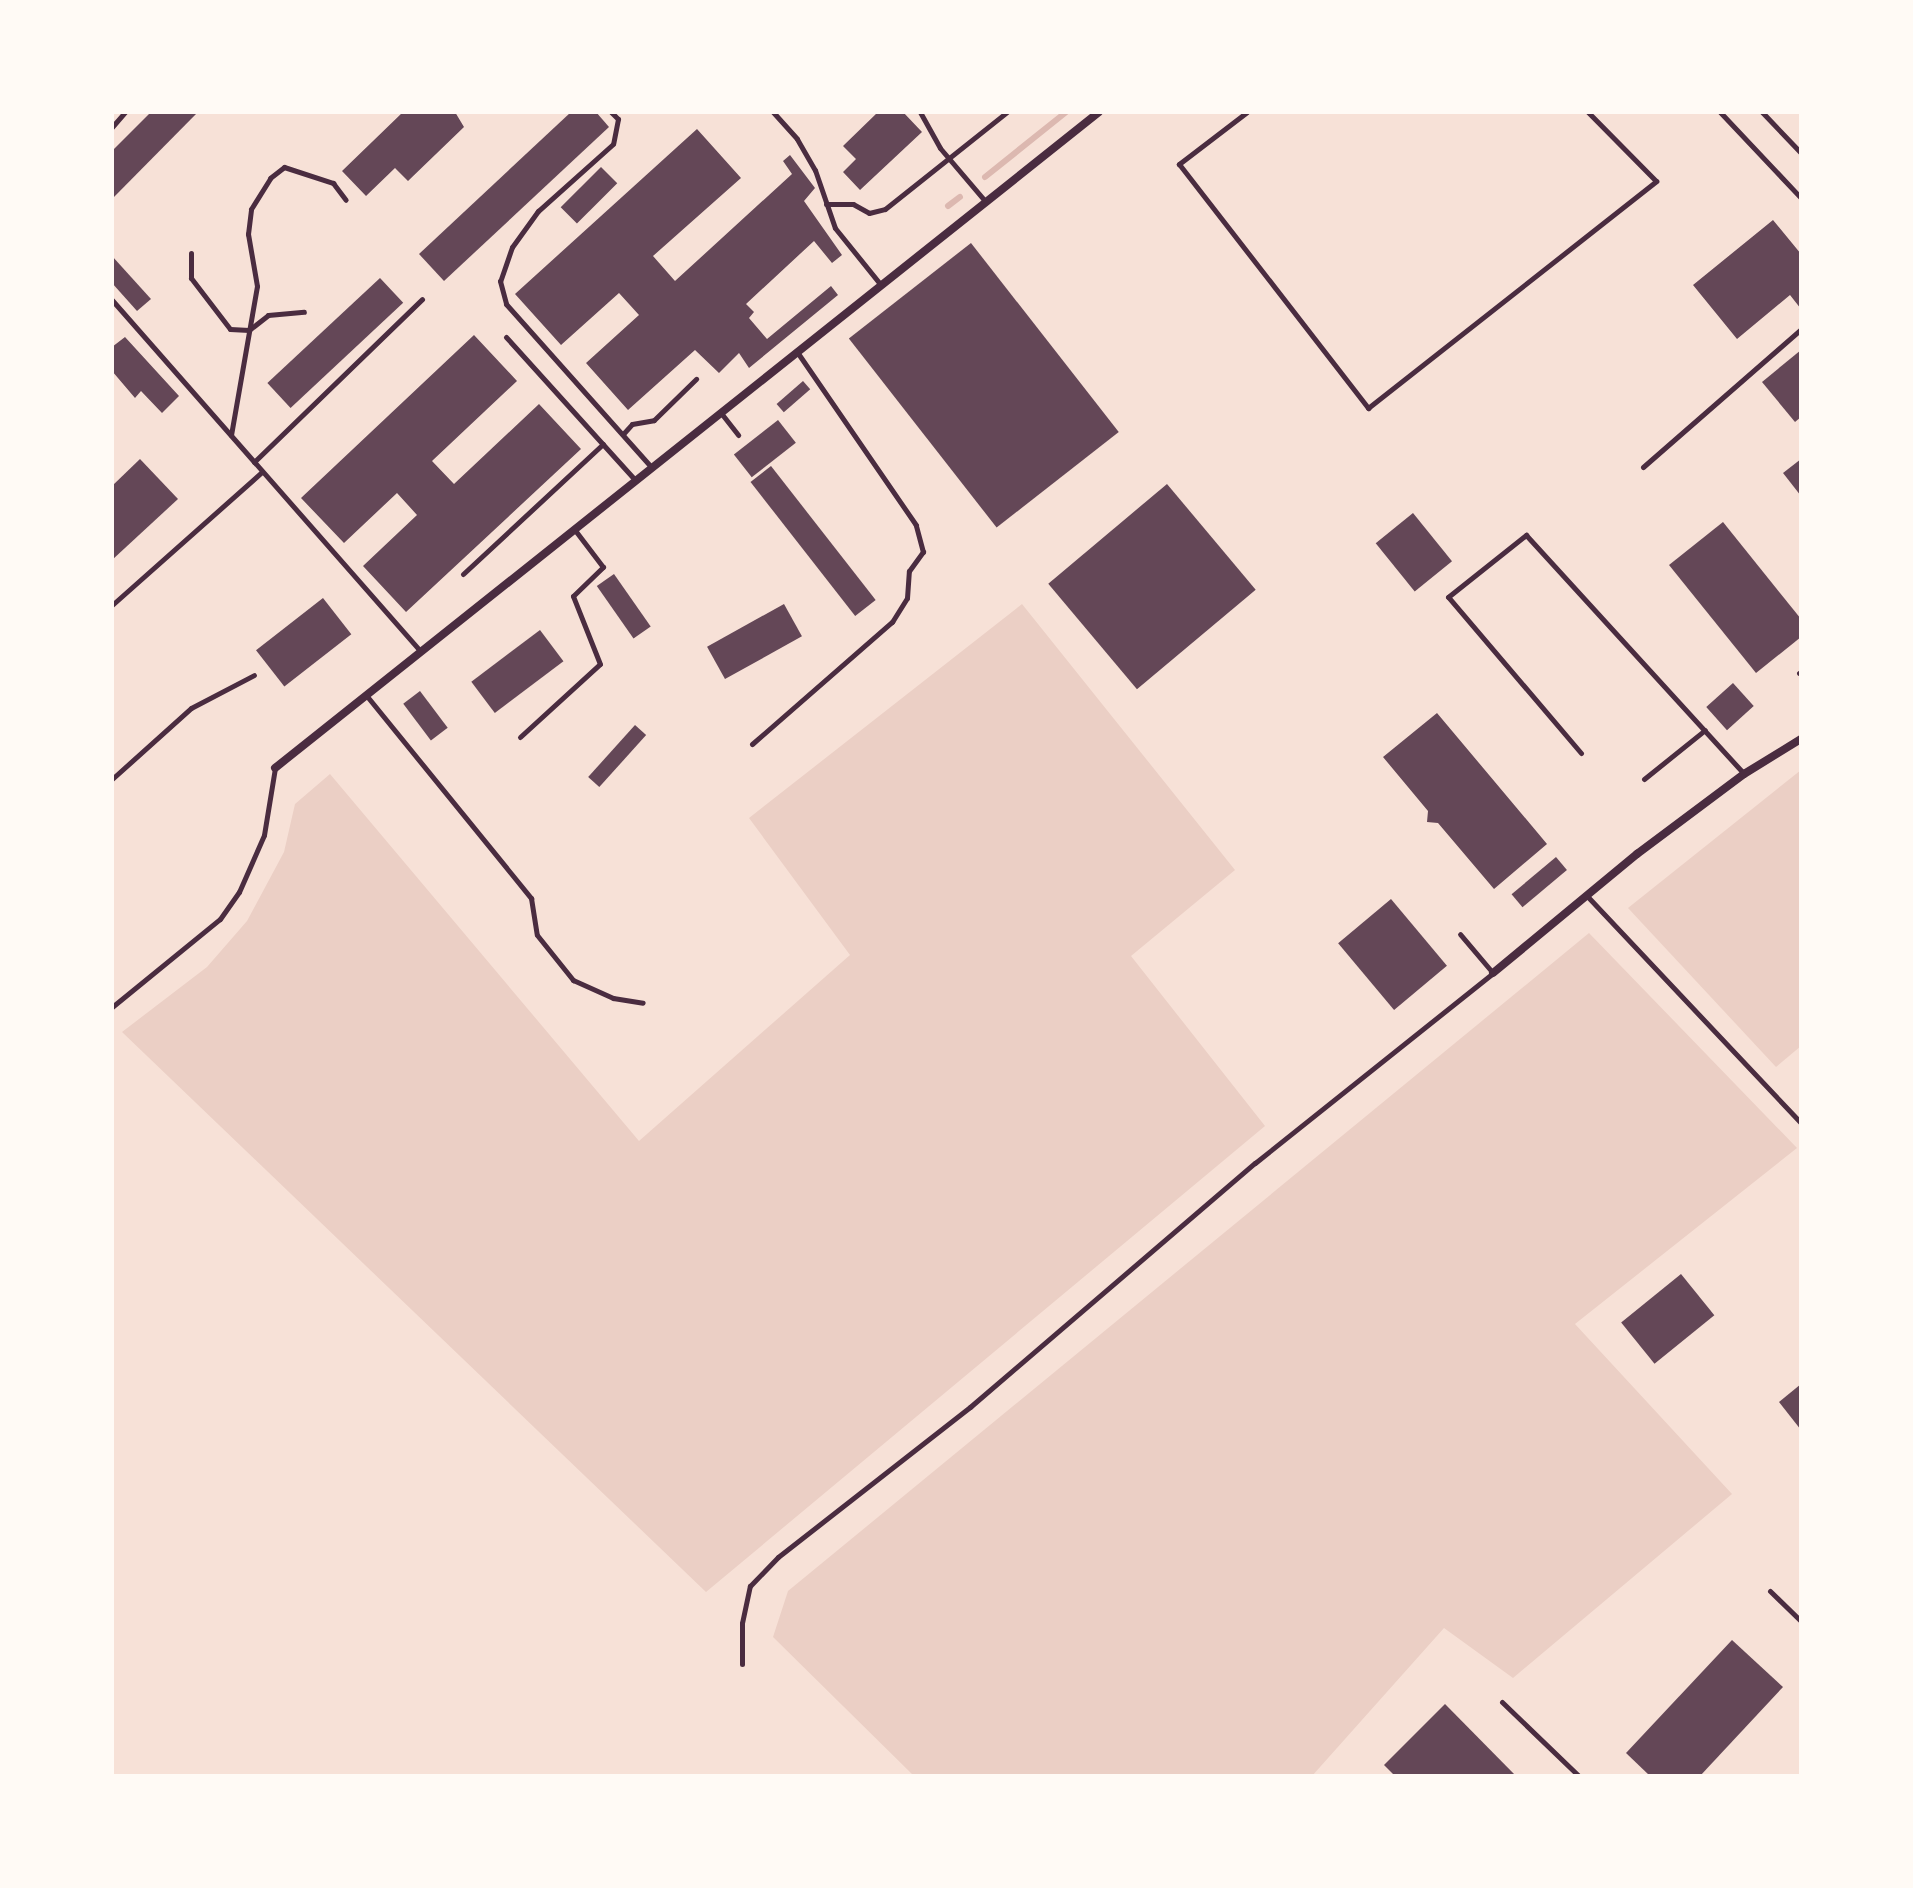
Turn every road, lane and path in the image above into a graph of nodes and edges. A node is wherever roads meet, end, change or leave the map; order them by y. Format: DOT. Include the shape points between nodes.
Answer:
graph roads {
  1 [pos="125,112"];
  2 [pos="611,112"];
  3 [pos="773,112"];
  4 [pos="920,112"];
  5 [pos="1007,112"];
  6 [pos="1247,112"];
  7 [pos="1588,112"];
  8 [pos="1720,112"];
  9 [pos="1762,112"];
  10 [pos="1093,114"];
  11 [pos="112,127"];
  12 [pos="1801,153"];
  13 [pos="948,159"];
  14 [pos="1801,198"];
  15 [pos="346,200"];
  16 [pos="986,202"];
  17 [pos="826,204"];
  18 [pos="191,253"];
  19 [pos="883,287"];
  20 [pos="422,299"];
  21 [pos="113,303"];
  22 [pos="304,312"];
  23 [pos="1801,329"];
  24 [pos="249,330"];
  25 [pos="506,337"];
  26 [pos="798,353"];
  27 [pos="696,379"];
  28 [pos="721,413"];
  29 [pos="623,434"];
  30 [pos="738,435"];
  31 [pos="231,436"];
  32 [pos="603,444"];
  33 [pos="254,462"];
  34 [pos="651,467"];
  35 [pos="1643,467"];
  36 [pos="262,472"];
  37 [pos="635,480"];
  38 [pos="573,528"];
  39 [pos="463,574"];
  40 [pos="112,605"];
  41 [pos="420,651"];
  42 [pos="254,675"];
  43 [pos="366,695"];
  44 [pos="1705,730"];
  45 [pos="520,737"];
  46 [pos="1801,739"];
  47 [pos="752,744"];
  48 [pos="1581,753"];
  49 [pos="275,768"];
  50 [pos="1744,774"];
  51 [pos="112,779"];
  52 [pos="1644,779"];
  53 [pos="1588,897"];
  54 [pos="1460,934"];
  55 [pos="1493,973"];
  56 [pos="643,1003"];
  57 [pos="112,1007"];
  58 [pos="1801,1123"];
  59 [pos="1770,1591"];
  60 [pos="1801,1621"];
  61 [pos="742,1664"];
  62 [pos="1502,1702"];
  63 [pos="1579,1776"];
  1 -- 11 [label="lane"];
  2 -- 29 [label="lane" via="618,119 613,144 538,211 512,247 500,281 506,304"];
  3 -- 17 [label="lane" via="797,139"];
  4 -- 13 [label="lane"];
  5 -- 13 [label="lane"];
  6 -- 7 [label="lane" via="1179,164 1368,408 1656,181"];
  8 -- 14 [label="lane"];
  9 -- 12 [label="lane"];
  10 -- 16 [label="street"];
  13 -- 16 [label="lane"];
  13 -- 17 [label="lane" via="885,209 869,213 853,204"];
  15 -- 24 [label="lane" via="333,183 311,174 284,167 270,178 251,209 248,234 257,286"];
  16 -- 19 [label="street"];
  17 -- 19 [label="lane" via="835,228"];
  18 -- 24 [label="lane" via="191,278 204,298 230,329"];
  19 -- 26 [label="street"];
  20 -- 33 [label="lane"];
  21 -- 31 [label="lane"];
  22 -- 24 [label="lane" via="268,315"];
  23 -- 35 [label="lane"];
  24 -- 31 [label="lane"];
  25 -- 32 [label="lane"];
  26 -- 28 [label="street"];
  26 -- 47 [label="lane" via="916,525 923,552 909,571 907,598 892,622"];
  27 -- 29 [label="lane" via="654,420 632,424"];
  28 -- 30 [label="lane"];
  28 -- 34 [label="street"];
  29 -- 34 [label="lane"];
  31 -- 33 [label="lane"];
  32 -- 37 [label="lane"];
  32 -- 39 [label="lane"];
  33 -- 36 [label="lane"];
  34 -- 37 [label="street"];
  36 -- 40 [label="lane"];
  36 -- 41 [label="lane"];
  37 -- 38 [label="street"];
  38 -- 41 [label="street"];
  38 -- 45 [label="lane" via="603,567 573,596 600,664"];
  41 -- 43 [label="street"];
  42 -- 51 [label="lane" via="191,708"];
  43 -- 49 [label="street"];
  43 -- 56 [label="lane" via="531,898 537,935 573,980 613,998"];
  44 -- 48 [label="lane" via="1526,535 1448,597"];
  44 -- 50 [label="lane"];
  44 -- 52 [label="lane"];
  46 -- 50 [label="street"];
  49 -- 57 [label="lane" via="264,835 239,892 220,919"];
  50 -- 53 [label="street"];
  53 -- 55 [label="street"];
  53 -- 58 [label="lane"];
  54 -- 55 [label="lane"];
  55 -- 61 [label="lane" via="1255,1163 970,1407 778,1557 750,1586 742,1623"];
  59 -- 60 [label="lane"];
  62 -- 63 [label="lane"];
}
